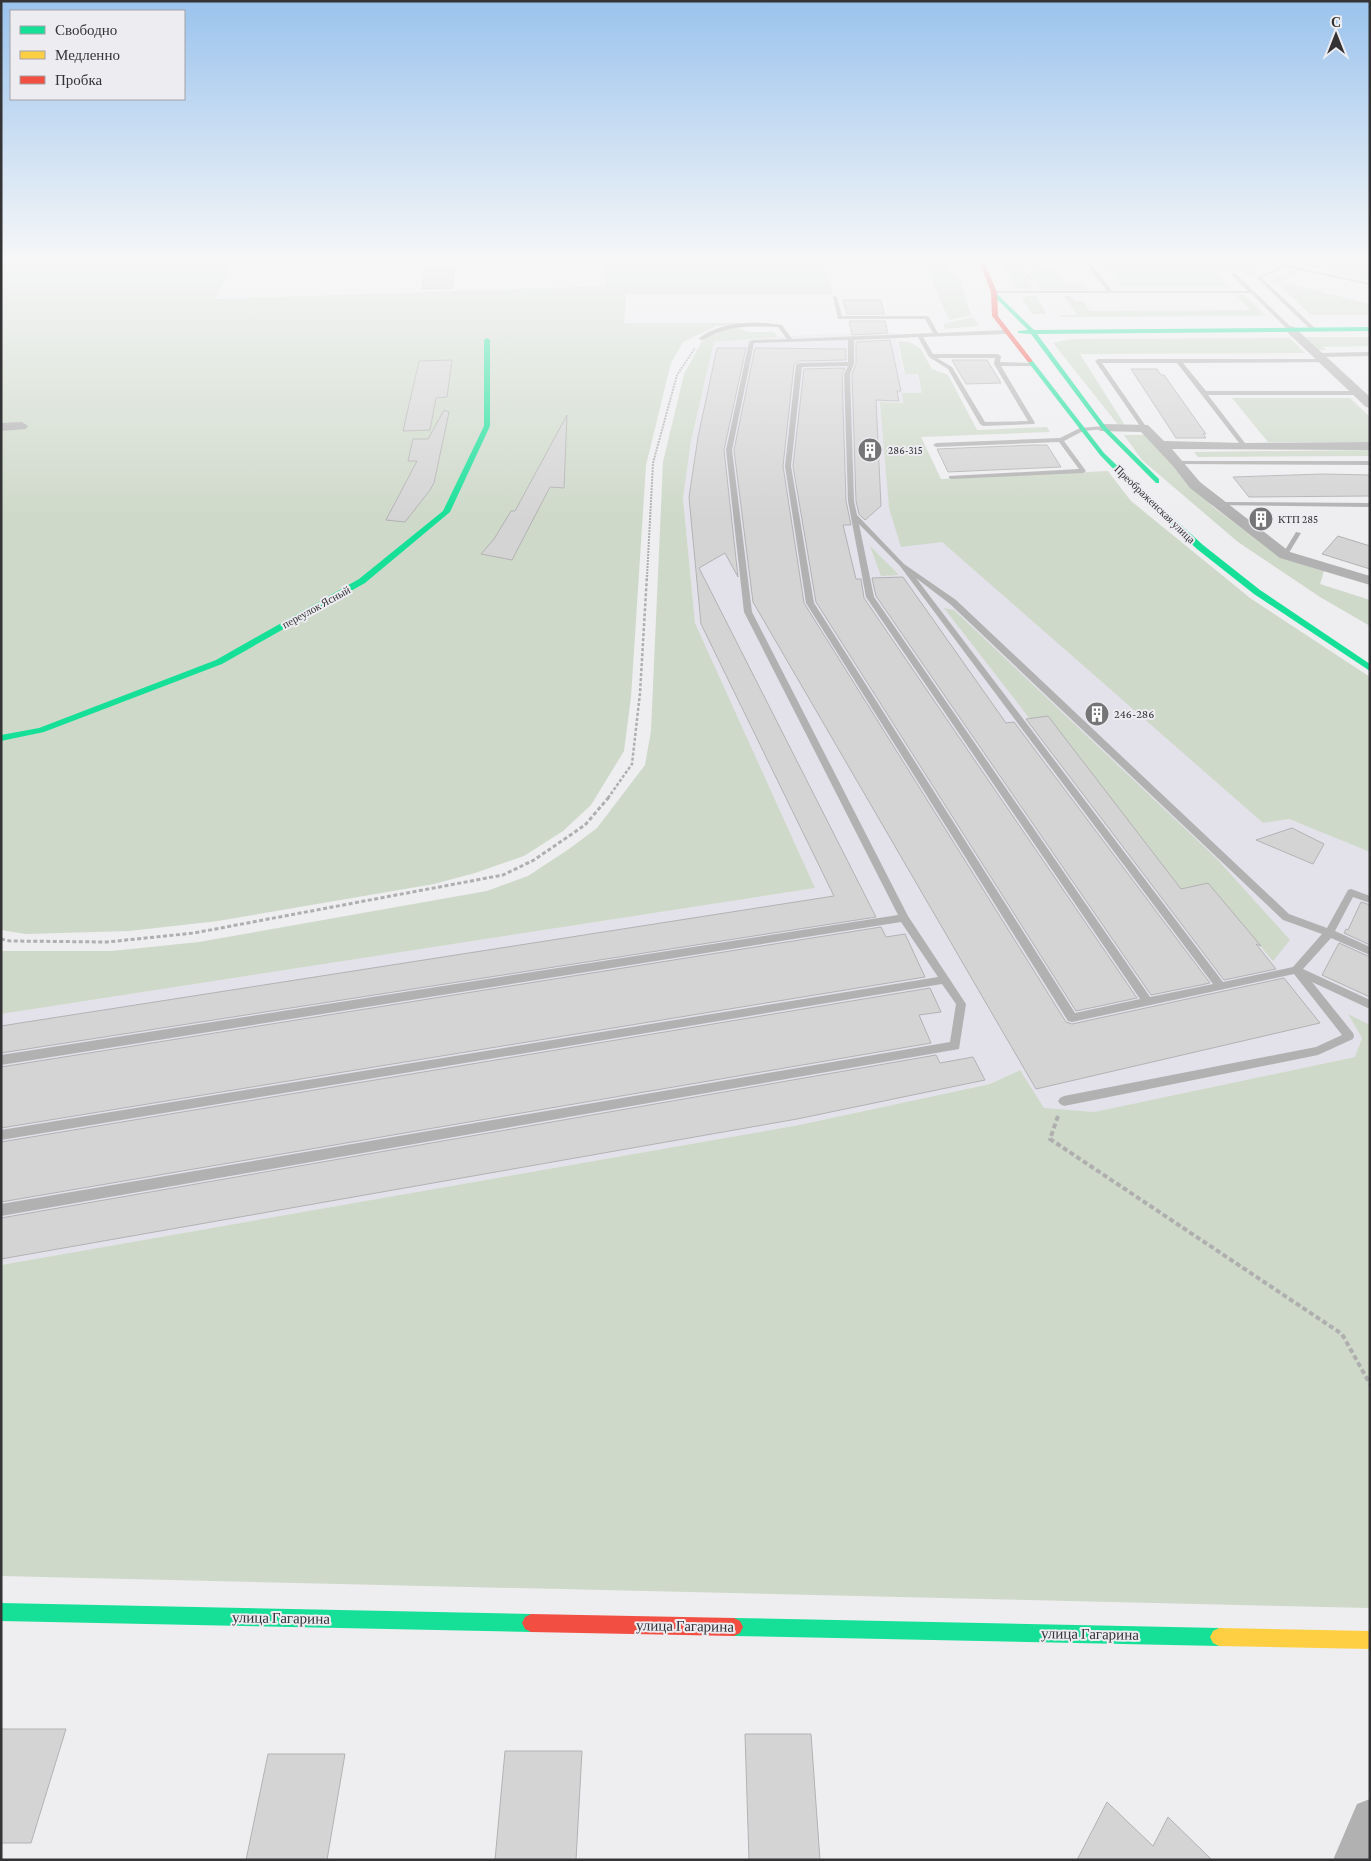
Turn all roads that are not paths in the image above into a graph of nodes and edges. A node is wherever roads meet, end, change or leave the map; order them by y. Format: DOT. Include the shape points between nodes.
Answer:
graph roads {
  1 [pos="487,346"];
  2 [pos="751,346"];
  3 [pos="850,346"];
  4 [pos="925,346"];
  5 [pos="1017,346"];
  6 [pos="1042,346"];
  7 [pos="1308,346"];
  8 [pos="1370,354"];
  9 [pos="931,356"];
  10 [pos="1322,358"];
  11 [pos="1179,361"];
  12 [pos="851,364"];
  13 [pos="997,364"];
  14 [pos="1031,364"];
  15 [pos="1204,393"];
  16 [pos="1358,393"];
  17 [pos="1370,404"];
  18 [pos="22,426"];
  19 [pos="1,427"];
  20 [pos="1104,428"];
  21 [pos="1144,428"];
  22 [pos="1082,429"];
  23 [pos="1061,440"];
  24 [pos="936,445"];
  25 [pos="1160,445"];
  26 [pos="1370,446"];
  27 [pos="1245,447"];
  28 [pos="1178,463"];
  29 [pos="1370,463"];
  30 [pos="951,477"];
  31 [pos="1166,490"];
  32 [pos="1218,504"];
  33 [pos="1370,506"];
  34 [pos="856,517"];
  35 [pos="1298,533"];
  36 [pos="1285,554"];
  37 [pos="902,565"];
  38 [pos="1370,581"];
  39 [pos="1370,668"];
  40 [pos="1,738"];
  41 [pos="1370,900"];
  42 [pos="904,918"];
  43 [pos="1329,932"];
  44 [pos="1370,951"];
  45 [pos="1296,970"];
  46 [pos="945,980"];
  47 [pos="1221,986"];
  48 [pos="1148,1002"];
  49 [pos="1370,1004"];
  50 [pos="1,1060"];
  51 [pos="1064,1101"];
  52 [pos="1,1136"];
  53 [pos="1,1210"];
  54 [pos="1,1612"];
  55 [pos="1370,1640"];
  56 [pos="1370,1817"];
  57 [pos="1352,1860"];
  1 -- 40 [label="main road, переулок Ясный" via="487,426 446,512 362,581 219,662 41,730"];
  2 -- 42 [label="lane" via="729,450 748,612"];
  3 -- 12 [label="lane"];
  4 -- 9 [label="lane"];
  5 -- 14 [label="main road, Преображенская улица"];
  6 -- 20 [label="main road, Преображенская улица"];
  7 -- 10 [label="street"];
  8 -- 10 [label="lane"];
  9 -- 13 [label="lane" via="998,356"];
  9 -- 13 [label="lane" via="950,368 983,424 1032,423"];
  10 -- 11 [label="lane"];
  10 -- 16 [label="street"];
  11 -- 15 [label="lane"];
  11 -- 21 [label="lane" via="1098,361"];
  12 -- 34 [label="lane" via="847,374 851,502"];
  12 -- 48 [label="lane" via="799,365 788,466 810,602 1072,1018"];
  13 -- 14 [label="lane"];
  14 -- 22 [label="main road, Преображенская улица"];
  15 -- 16 [label="lane"];
  15 -- 27 [label="lane"];
  16 -- 17 [label="street"];
  18 -- 19 [label="street"];
  20 -- 21 [label="street"];
  20 -- 22 [label="lane"];
  20 -- 31 [label="main road, Преображенская улица"];
  21 -- 25 [label="street"];
  22 -- 23 [label="lane"];
  22 -- 39 [label="main road, Преображенская улица" via="1102,454 1200,547 1257,592"];
  23 -- 24 [label="lane"];
  23 -- 30 [label="lane" via="1083,471"];
  25 -- 27 [label="street"];
  25 -- 28 [label="street"];
  26 -- 27 [label="street"];
  28 -- 29 [label="lane"];
  28 -- 32 [label="street" via="1195,485"];
  32 -- 33 [label="lane"];
  32 -- 36 [label="street"];
  34 -- 37 [label="lane"];
  34 -- 48 [label="lane" via="870,597"];
  35 -- 36 [label="lane"];
  36 -- 38 [label="street"];
  37 -- 43 [label="lane" via="953,602 1286,917"];
  37 -- 47 [label="lane"];
  41 -- 43 [label="lane" via="1351,892"];
  42 -- 46 [label="lane"];
  42 -- 50 [label="lane"];
  43 -- 44 [label="lane"];
  43 -- 45 [label="lane"];
  45 -- 47 [label="lane"];
  45 -- 49 [label="lane"];
  45 -- 51 [label="lane" via="1349,1036 1318,1051"];
  46 -- 52 [label="lane"];
  46 -- 53 [label="lane" via="961,1004 955,1046"];
  47 -- 48 [label="lane"];
  54 -- 55 [label="main road, улица Гагарина"];
  56 -- 57 [label="street"];
}
